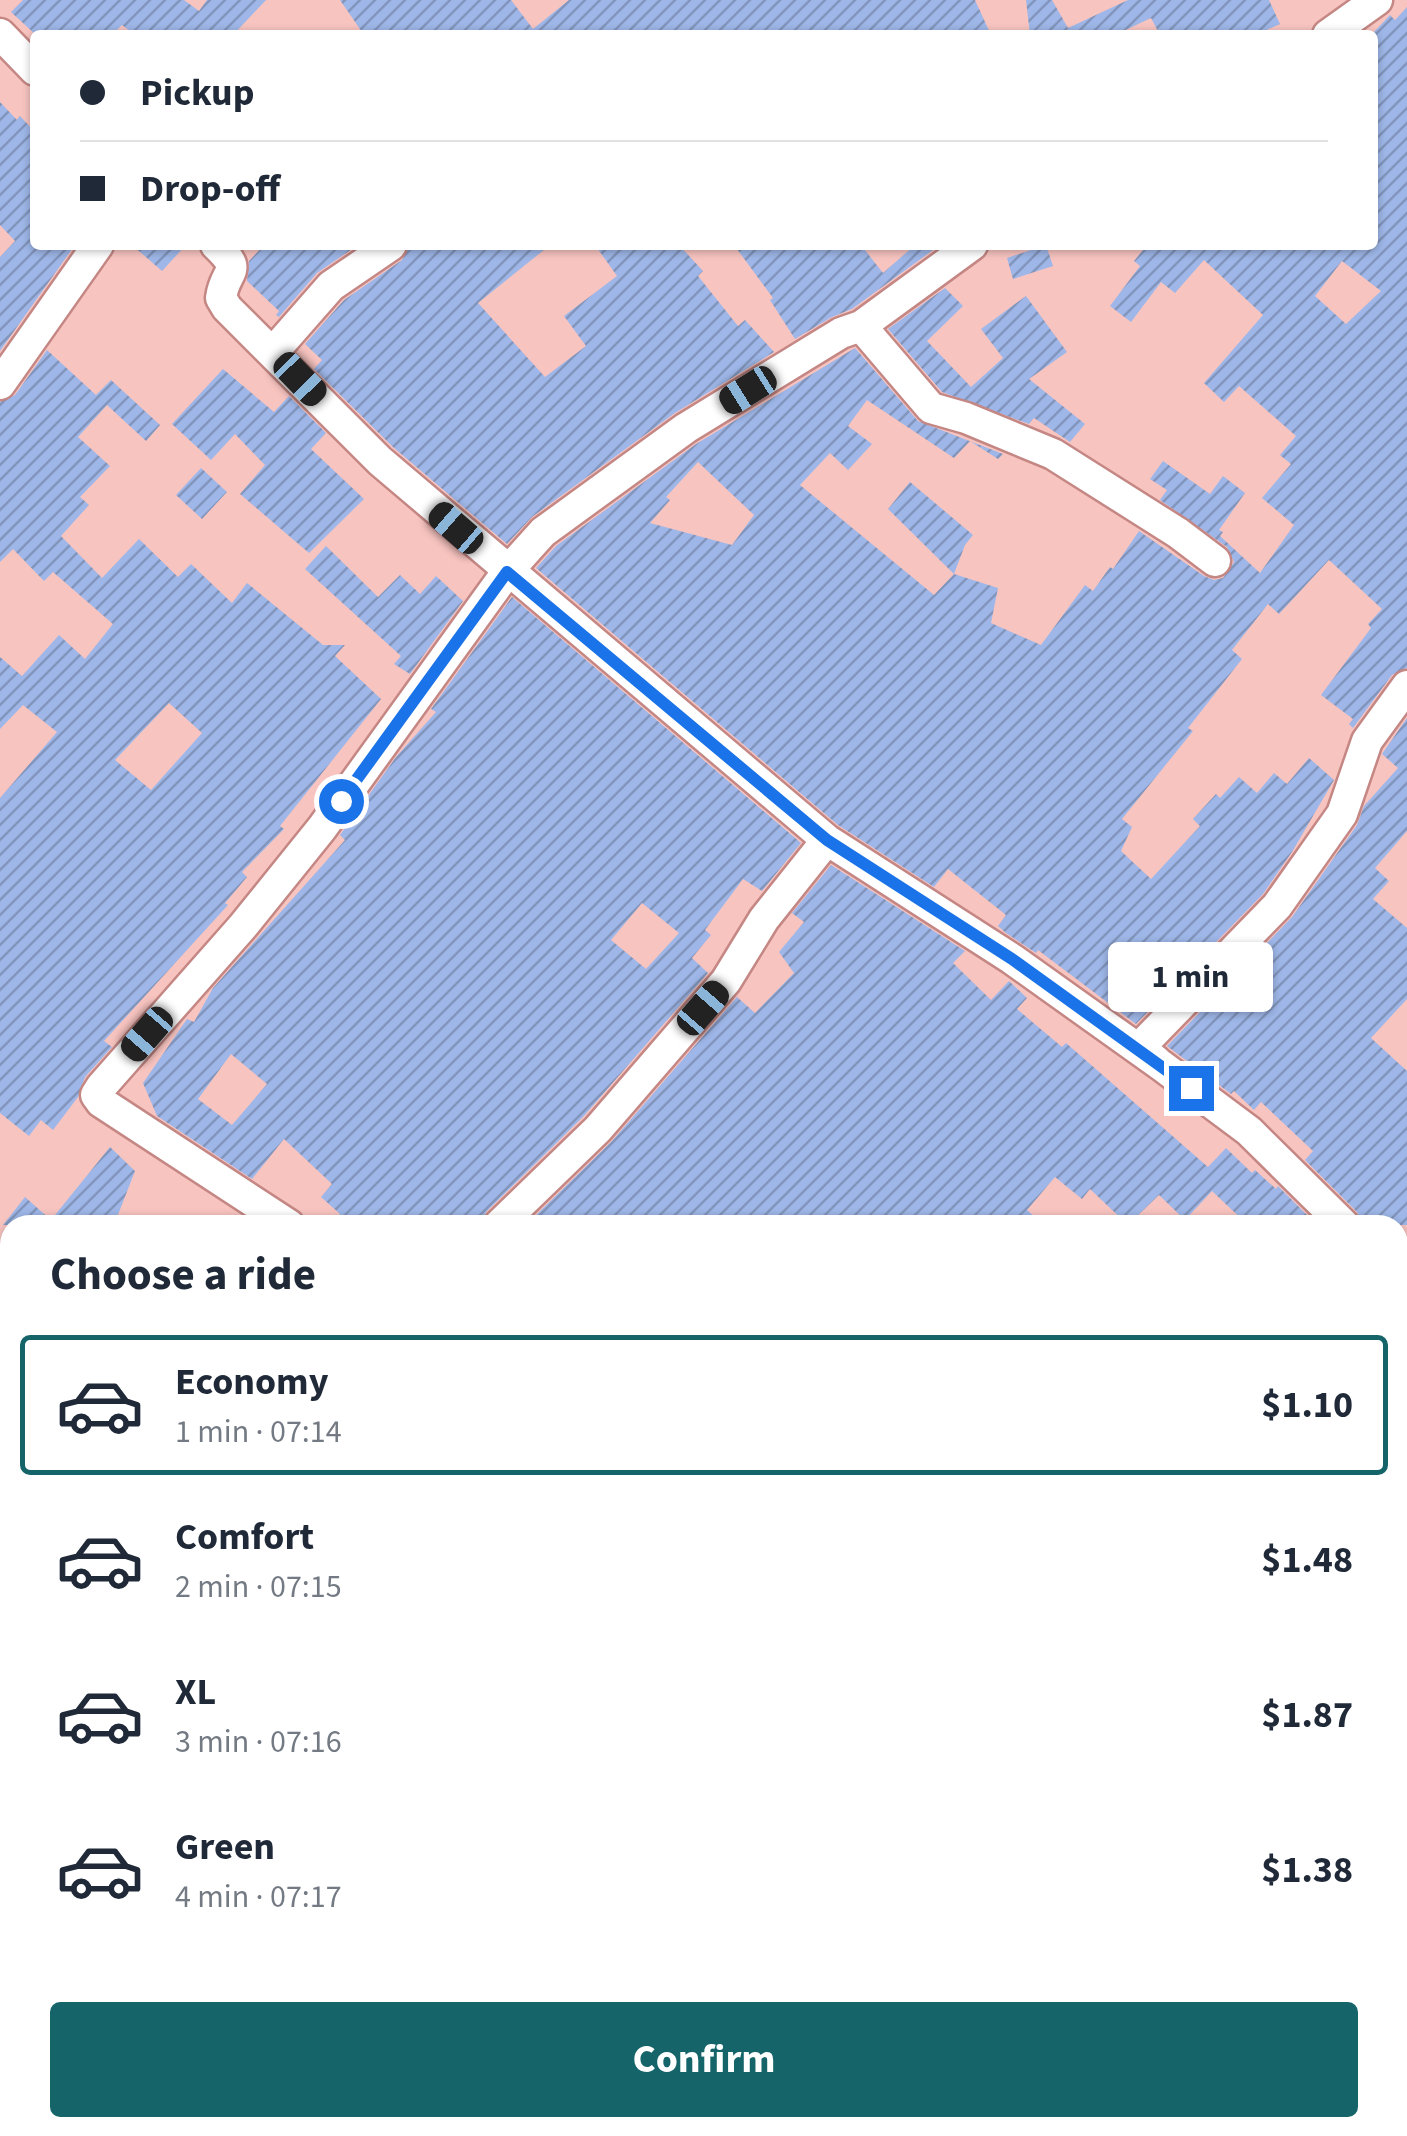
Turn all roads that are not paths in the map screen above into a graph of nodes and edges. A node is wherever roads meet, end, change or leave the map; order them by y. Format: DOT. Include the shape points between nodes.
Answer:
graph roads {
  1 [pos="1378,0"];
  2 [pos="1335,30"];
  3 [pos="0,34"];
  4 [pos="30,65"];
  5 [pos="95,250"];
  6 [pos="221,250"];
  7 [pos="385,250"];
  8 [pos="965,250"];
  9 [pos="860,326"];
  10 [pos="274,352"];
  11 [pos="0,384"];
  12 [pos="1215,561"];
  13 [pos="507,572"];
  14 [pos="1407,686"];
  15 [pos="827,840"];
  16 [pos="1162,1066"];
  17 [pos="274,1215"];
  18 [pos="509,1215"];
  19 [pos="1334,1215"];
  1 -- 2 [label="street"];
  3 -- 4 [label="street"];
  5 -- 11 [label="street"];
  6 -- 10 [label="street" via="234,270 221,298"];
  7 -- 10 [label="street" via="331,286"];
  8 -- 9 [label="street"];
  9 -- 12 [label="street" via="931,408 1053,454"];
  9 -- 13 [label="street" via="686,428 543,532"];
  10 -- 13 [label="street" via="380,461"];
  13 -- 15 [label="street"];
  13 -- 17 [label="street" via="322,828 96,1095"];
  14 -- 16 [label="street" via="1367,741 1342,814 1277,906 1138,1048"];
  15 -- 16 [label="street" via="998,949"];
  15 -- 18 [label="street" via="715,994 598,1130"];
  16 -- 19 [label="street" via="1249,1131"];
}
